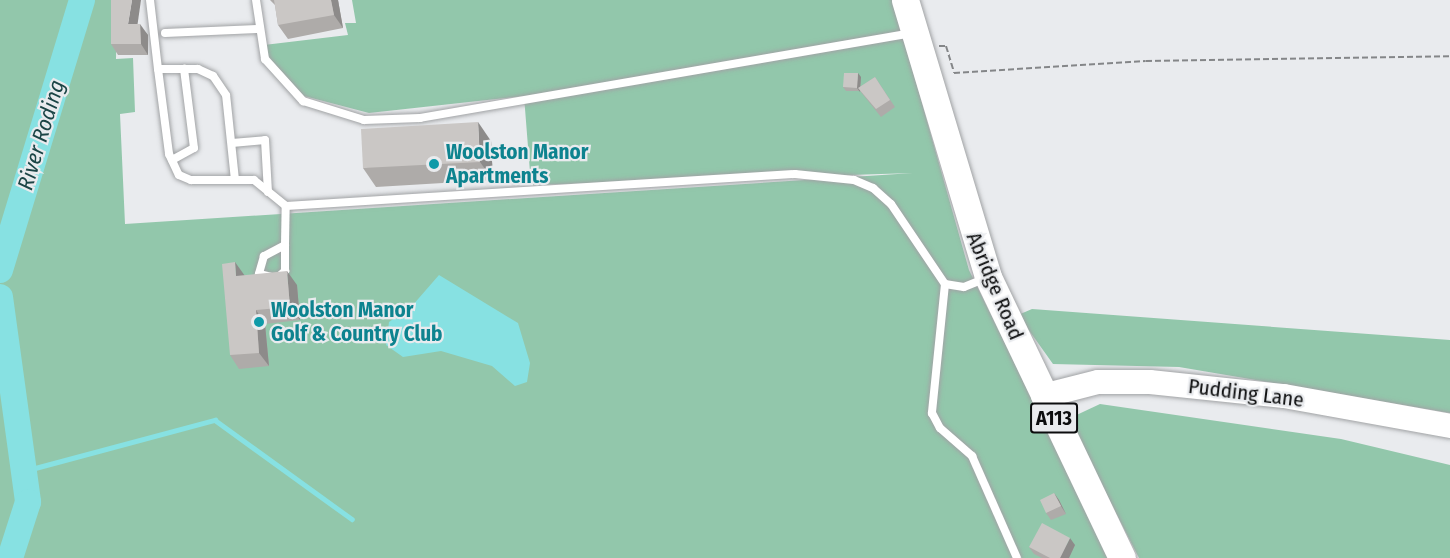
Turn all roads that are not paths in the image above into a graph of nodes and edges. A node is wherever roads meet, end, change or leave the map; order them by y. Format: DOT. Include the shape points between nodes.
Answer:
graph roads {
  1 [pos="150,0"];
  2 [pos="256,0"];
  3 [pos="905,0"];
  4 [pos="256,29"];
  5 [pos="165,33"];
  6 [pos="915,38"];
  7 [pos="158,69"];
  8 [pos="184,69"];
  9 [pos="232,143"];
  10 [pos="172,160"];
  11 [pos="235,180"];
  12 [pos="268,192"];
  13 [pos="286,206"];
  14 [pos="285,245"];
  15 [pos="988,277"];
  16 [pos="945,284"];
  17 [pos="1043,396"];
  18 [pos="1450,426"];
  19 [pos="1017,558"];
  20 [pos="1122,558"];
  1 -- 7 [label="lane"];
  2 -- 4 [label="lane"];
  3 -- 6 [label="main road, Abridge Road / A113"];
  4 -- 5 [label="lane"];
  4 -- 6 [label="lane" via="265,59 303,101 364,120 420,118"];
  6 -- 15 [label="main road, Abridge Road / A113"];
  7 -- 8 [label="lane"];
  7 -- 10 [label="lane"];
  8 -- 9 [label="lane" via="207,71 226,95"];
  8 -- 10 [label="lane" via="194,148"];
  9 -- 11 [label="lane"];
  9 -- 12 [label="lane" via="265,140"];
  10 -- 11 [label="lane" via="179,175 191,180"];
  11 -- 12 [label="lane" via="254,180"];
  12 -- 13 [label="lane"];
  13 -- 14 [label="lane"];
  13 -- 16 [label="lane" via="795,174 836,177 873,188 891,204"];
  15 -- 16 [label="lane" via="964,287"];
  15 -- 17 [label="main road, Abridge Road / A113"];
  16 -- 19 [label="lane" via="932,413 940,428 972,456"];
  17 -- 18 [label="street, Pudding Lane" via="1089,383 1150,382 1284,396"];
  17 -- 20 [label="main road, Abridge Road / A113"];
}
